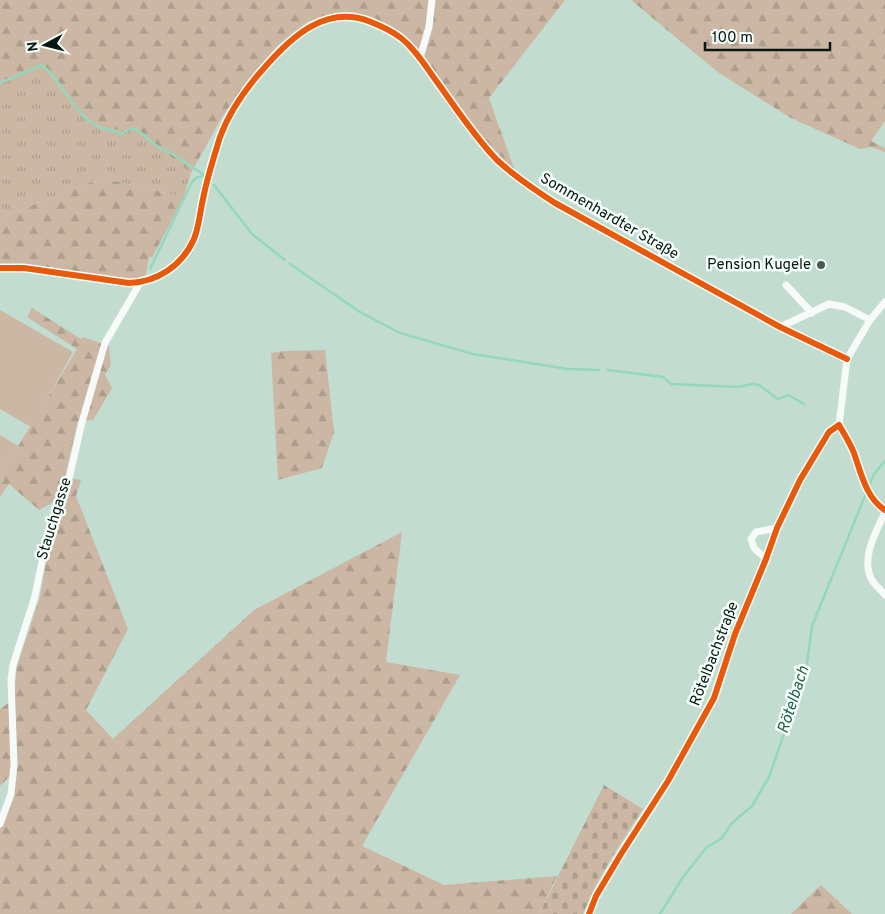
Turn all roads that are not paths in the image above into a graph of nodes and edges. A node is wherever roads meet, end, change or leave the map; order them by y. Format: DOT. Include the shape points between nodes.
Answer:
graph roads {
  1 [pos="432,0"];
  2 [pos="420,58"];
  3 [pos="0,268"];
  4 [pos="140,283"];
  5 [pos="786,285"];
  6 [pos="885,302"];
  7 [pos="812,313"];
  8 [pos="870,320"];
  9 [pos="780,327"];
  10 [pos="847,359"];
  11 [pos="839,425"];
  12 [pos="885,511"];
  13 [pos="777,528"];
  14 [pos="766,559"];
  15 [pos="885,595"];
  16 [pos="0,824"];
  17 [pos="589,914"];
  1 -- 2 [label="street" via="429,27"];
  2 -- 4 [label="street, Sommenhardter Straße" via="402,39 384,27 354,17 320,22 289,41 234,106 209,174 194,239 170,269 157,278"];
  2 -- 9 [label="street, Sommenhardter Straße" via="468,125 498,160 527,184"];
  3 -- 4 [label="street" via="24,268 115,283"];
  4 -- 16 [label="street, Stauchgasse" via="105,343 66,492 47,537 35,596 13,665 14,765 11,794"];
  5 -- 7 [label="street"];
  6 -- 8 [label="street"];
  7 -- 8 [label="street" via="830,304 845,307"];
  7 -- 9 [label="street"];
  8 -- 10 [label="street"];
  9 -- 10 [label="street, Sommenhardter Straße"];
  10 -- 11 [label="street"];
  11 -- 12 [label="street" via="870,494"];
  11 -- 13 [label="street, Rötelbachstraße" via="829,432 800,480"];
  12 -- 15 [label="street" via="867,564 872,579"];
  13 -- 14 [label="street, Rötelbachstraße"];
  13 -- 14 [label="street" via="756,532 750,539"];
  14 -- 17 [label="street, Rötelbachstraße" via="735,634 714,698 668,781 596,896"];
}
